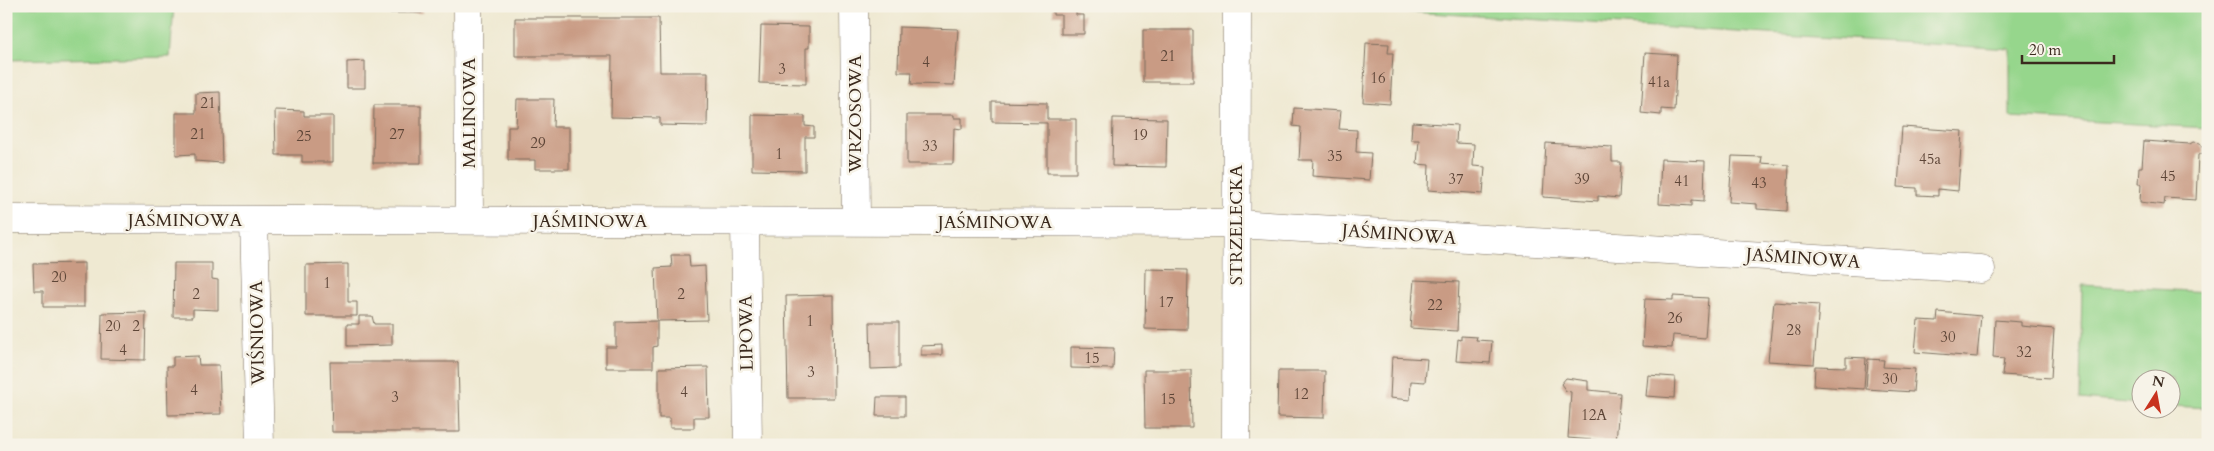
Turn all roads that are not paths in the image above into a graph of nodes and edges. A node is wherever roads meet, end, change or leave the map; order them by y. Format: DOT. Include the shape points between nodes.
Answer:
graph roads {
  1 [pos="468,6"];
  2 [pos="854,6"];
  3 [pos="1237,6"];
  4 [pos="6,219"];
  5 [pos="469,220"];
  6 [pos="254,221"];
  7 [pos="745,221"];
  8 [pos="856,221"];
  9 [pos="1236,224"];
  10 [pos="1981,269"];
  11 [pos="260,445"];
  12 [pos="748,445"];
  13 [pos="1236,445"];
  1 -- 5 [label="street, MALINOWA"];
  2 -- 8 [label="street, WRZOSOWA"];
  3 -- 9 [label="street, STRZELECKA"];
  4 -- 6 [label="street, JAŚMINOWA"];
  5 -- 6 [label="street, JAŚMINOWA"];
  5 -- 7 [label="street, JAŚMINOWA"];
  6 -- 11 [label="street, WIŚNIOWA"];
  7 -- 8 [label="street, JAŚMINOWA"];
  7 -- 12 [label="street, LIPOWA"];
  8 -- 9 [label="street, JAŚMINOWA"];
  9 -- 10 [label="street, JAŚMINOWA"];
  9 -- 13 [label="street, STRZELECKA"];
}
